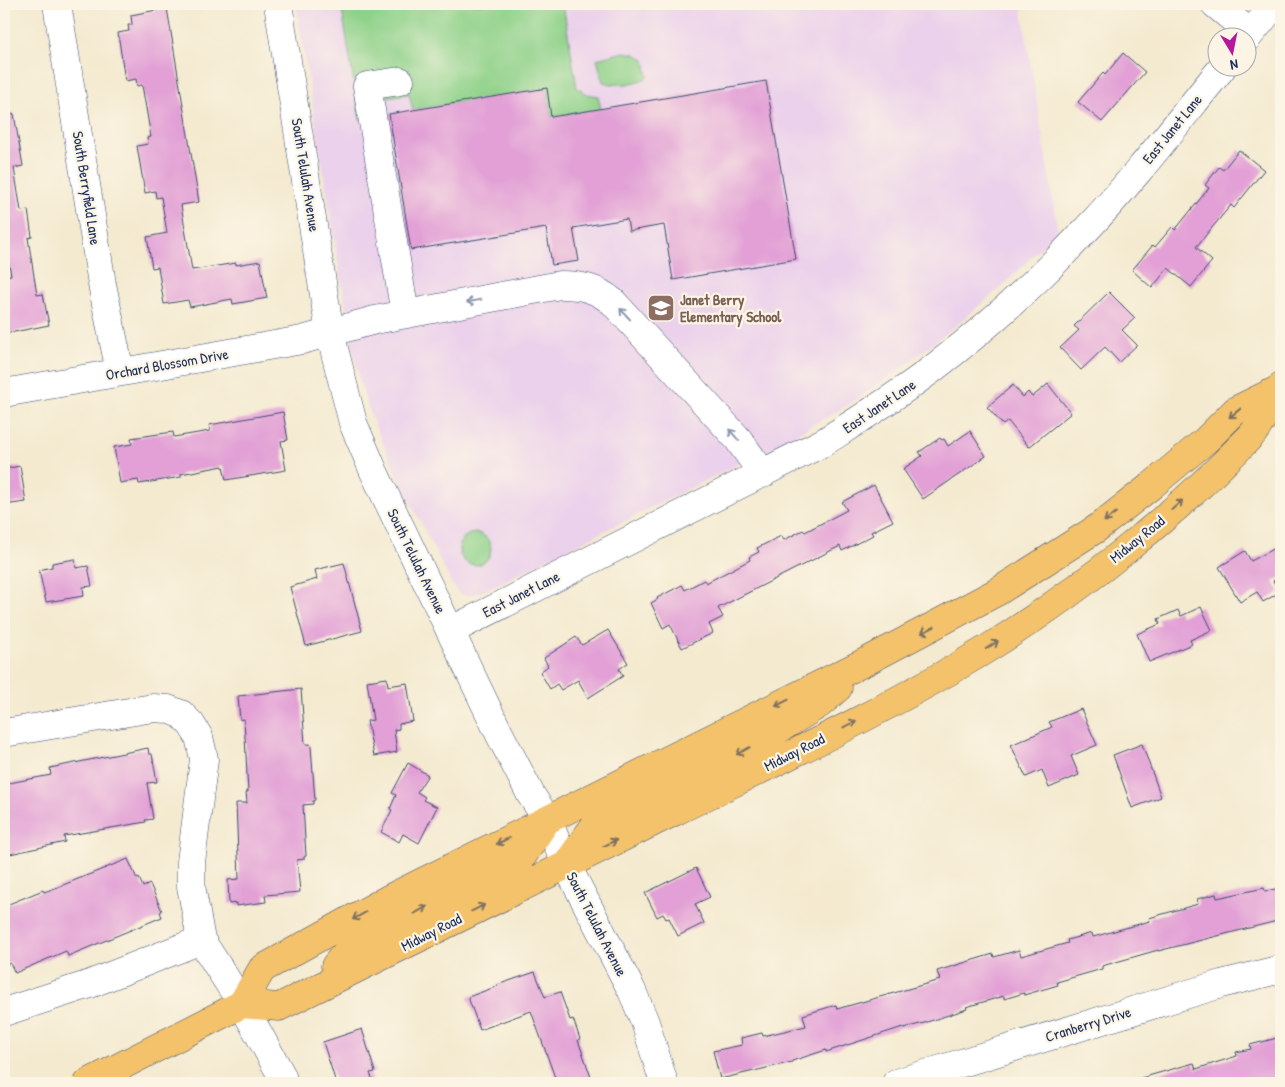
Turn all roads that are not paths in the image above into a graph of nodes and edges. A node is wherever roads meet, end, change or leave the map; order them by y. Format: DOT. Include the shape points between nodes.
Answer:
graph roads {
  1 [pos="57,4"];
  2 [pos="278,4"];
  3 [pos="1215,4"];
  4 [pos="1275,4"];
  5 [pos="1241,28"];
  6 [pos="1254,28"];
  7 [pos="1214,78"];
  8 [pos="400,82"];
  9 [pos="405,314"];
  10 [pos="330,333"];
  11 [pos="120,372"];
  12 [pos="1280,390"];
  13 [pos="4,393"];
  14 [pos="763,474"];
  15 [pos="1008,585"];
  16 [pos="1030,620"];
  17 [pos="450,630"];
  18 [pos="867,661"];
  19 [pos="4,733"];
  20 [pos="547,819"];
  21 [pos="566,864"];
  22 [pos="201,940"];
  23 [pos="1281,969"];
  24 [pos="313,991"];
  25 [pos="242,1004"];
  26 [pos="4,1012"];
  27 [pos="88,1083"];
  28 [pos="284,1083"];
  29 [pos="664,1083"];
  30 [pos="896,1083"];
  1 -- 11 [label="street, South Berryfield Lane" via="102,284"];
  2 -- 10 [label="street, South Telulah Avenue"];
  3 -- 5 [label="street"];
  4 -- 6 [label="street"];
  7 -- 14 [label="street, East Janet Lane" via="1084,233 989,324 880,406 824,442"];
  8 -- 9 [label="street" via="367,86"];
  9 -- 10 [label="street, Orchard Blossom Drive"];
  14 -- 9 [label="street, Orchard Blossom Drive, one-way" via="738,439 614,302 594,289 560,285"];
  10 -- 11 [label="street, Orchard Blossom Drive"];
  10 -- 17 [label="street, South Telulah Avenue" via="353,423"];
  11 -- 13 [label="street, Orchard Blossom Drive"];
  12 -- 15 [label="main road, Midway Road, one-way" via="1236,410 1151,486 1096,528"];
  16 -- 12 [label="main road, Midway Road, one-way" via="1122,553 1202,483 1253,434"];
  14 -- 17 [label="street, East Janet Lane"];
  15 -- 16 [label="main road"];
  15 -- 18 [label="main road, Midway Road, one-way"];
  21 -- 16 [label="main road, Midway Road, one-way" via="900,699"];
  17 -- 20 [label="street, South Telulah Avenue" via="531,795"];
  18 -- 20 [label="main road, Midway Road, one-way"];
  18 -- 21 [label="main road, one-way" via="820,704 742,752 594,825"];
  19 -- 22 [label="street" via="153,708 181,714 191,724 204,759 191,862 191,886"];
  20 -- 21 [label="street, South Telulah Avenue"];
  24 -- 20 [label="main road, one-way" via="343,956 424,908 518,863"];
  20 -- 25 [label="main road, Midway Road, one-way" via="438,873 262,969"];
  24 -- 21 [label="main road, Midway Road, one-way"];
  21 -- 29 [label="street, South Telulah Avenue" via="632,991"];
  22 -- 25 [label="street"];
  22 -- 26 [label="street" via="90,984"];
  23 -- 30 [label="street, Cranberry Drive" via="1221,984"];
  24 -- 25 [label="main road, Midway Road" via="279,1007"];
  25 -- 27 [label="main road"];
  25 -- 28 [label="street"];
}
